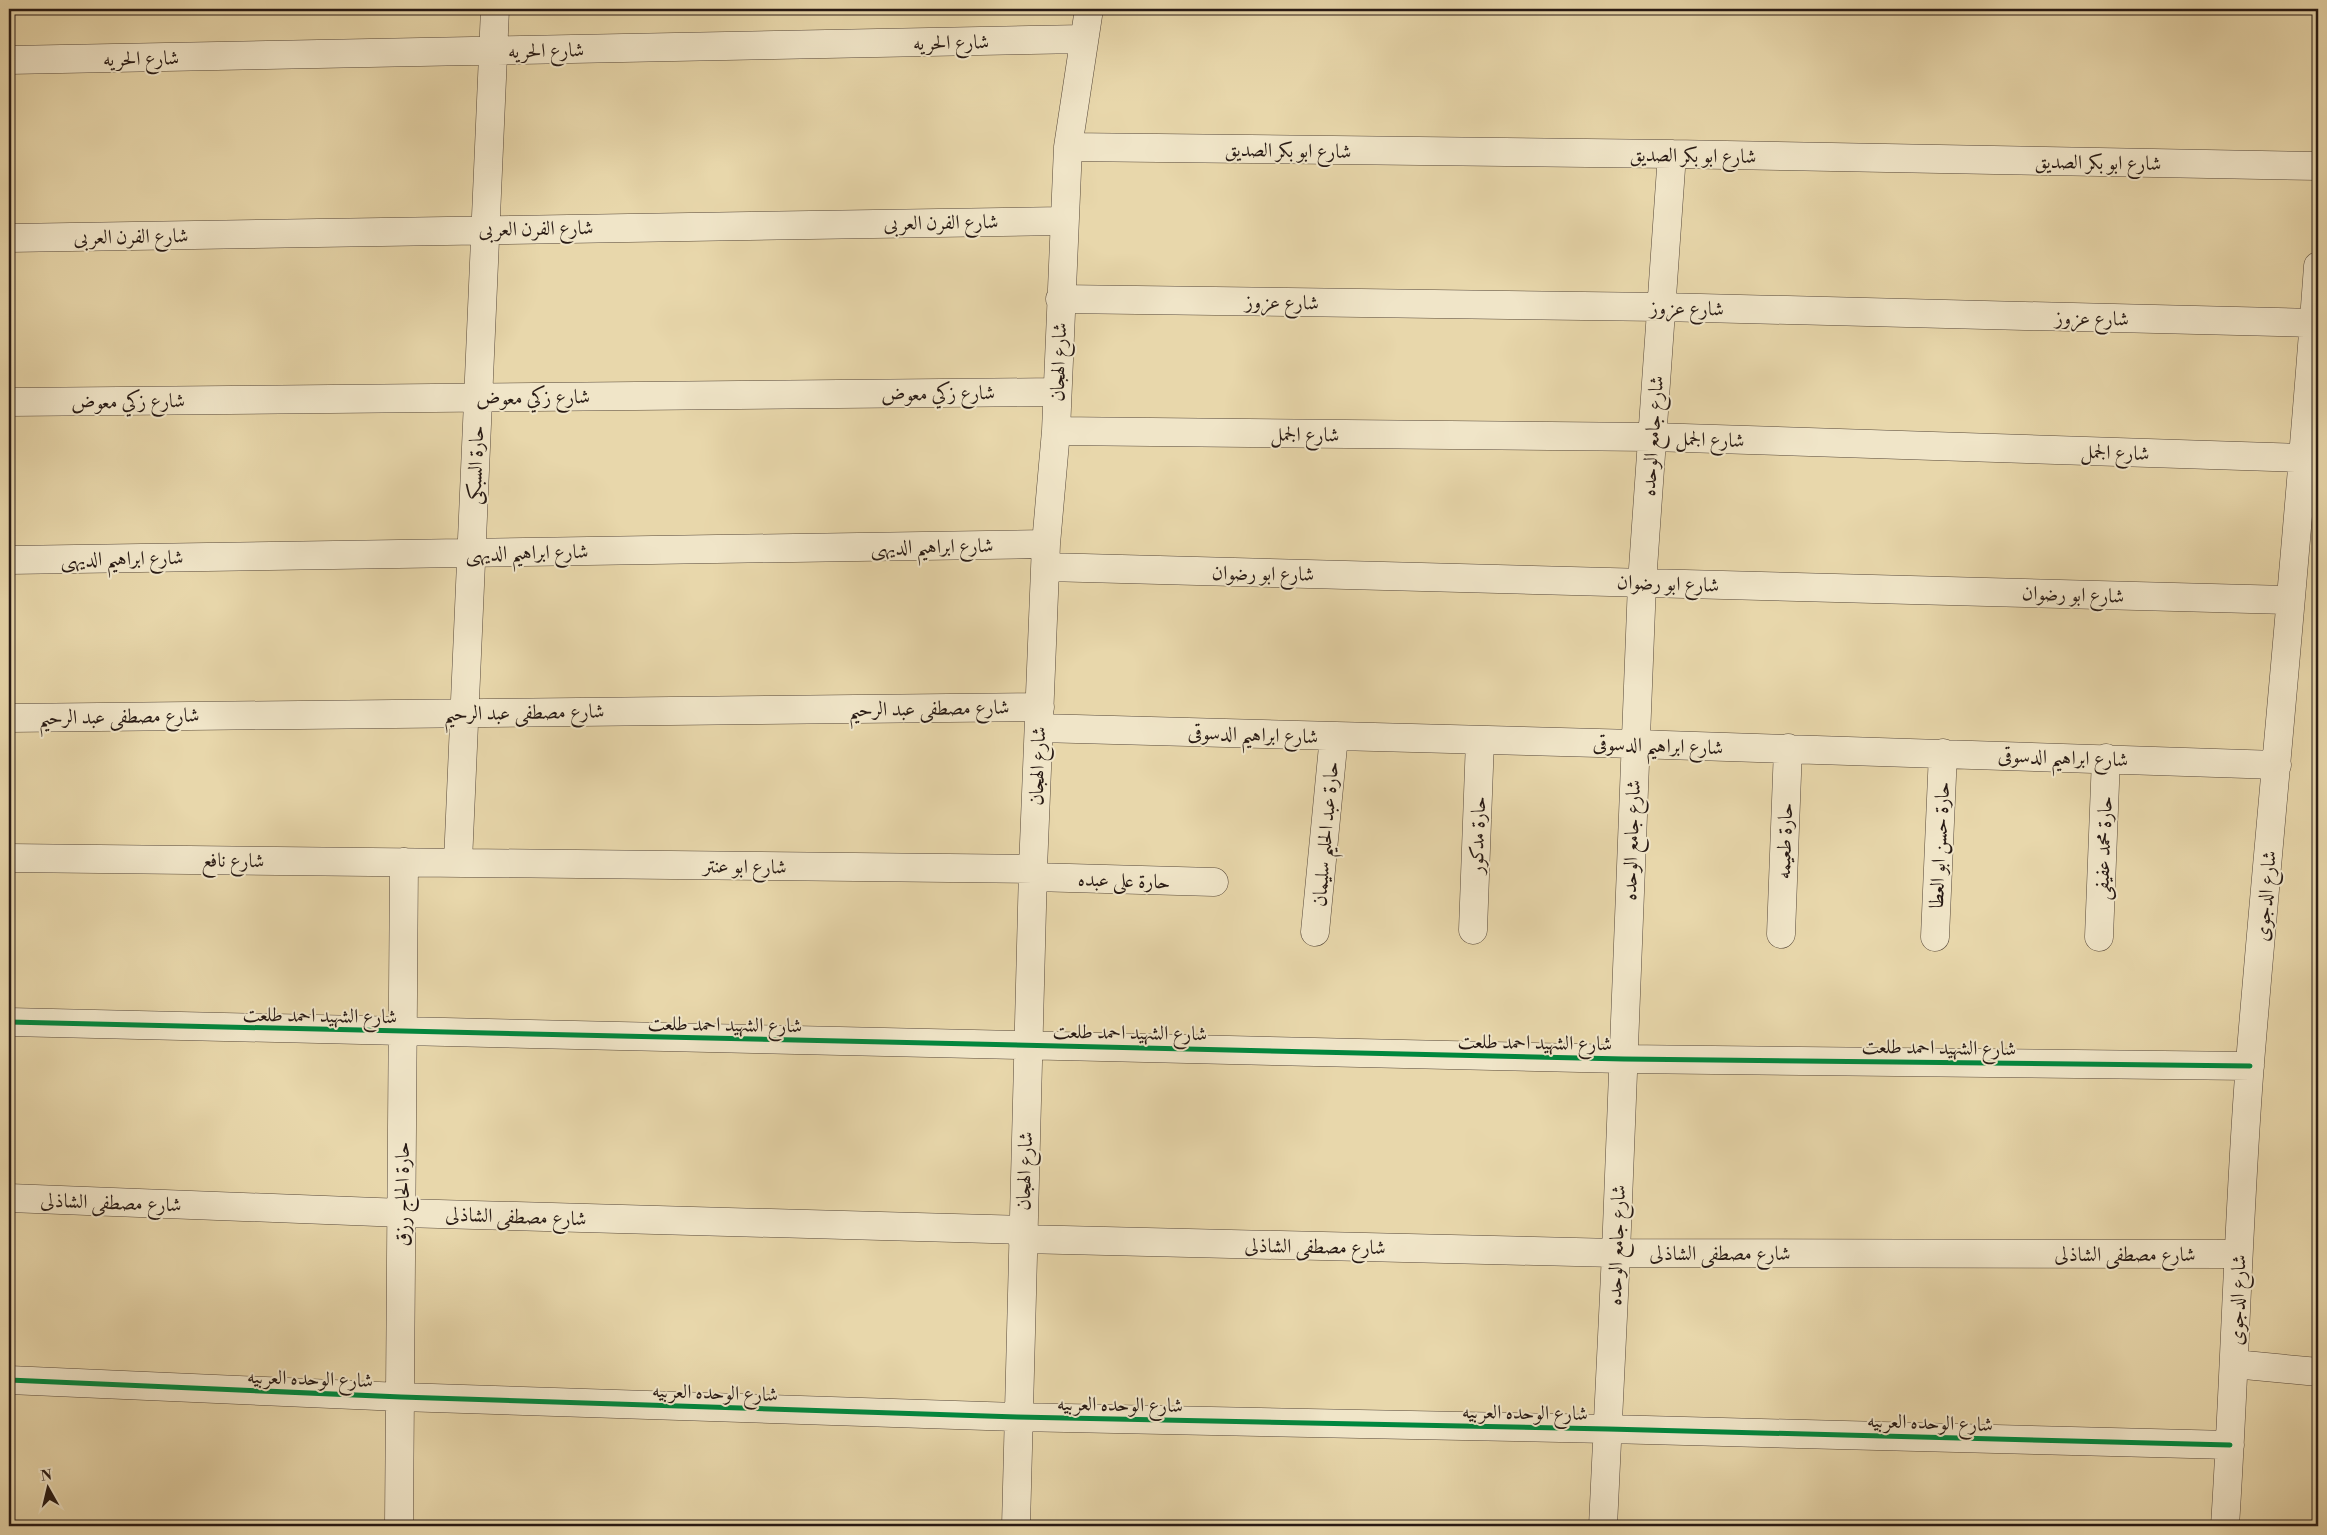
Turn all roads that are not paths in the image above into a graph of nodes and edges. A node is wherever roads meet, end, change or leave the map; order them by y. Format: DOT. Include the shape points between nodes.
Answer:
graph roads {
  1 [pos="494,9"];
  2 [pos="1089,9"];
  3 [pos="1084,39"];
  4 [pos="494,51"];
  5 [pos="9,60"];
  6 [pos="1068,147"];
  7 [pos="1672,154"];
  8 [pos="2318,166"];
  9 [pos="1064,221"];
  10 [pos="485,229"];
  11 [pos="9,238"];
  12 [pos="2318,266"];
  13 [pos="1060,300"];
  14 [pos="1661,307"];
  15 [pos="2314,323"];
  16 [pos="1057,392"];
  17 [pos="478,398"];
  18 [pos="9,402"];
  19 [pos="1056,431"];
  20 [pos="1652,437"];
  21 [pos="2304,458"];
  22 [pos="471,553"];
  23 [pos="1046,555"];
  24 [pos="9,560"];
  25 [pos="1642,583"];
  26 [pos="2290,600"];
  27 [pos="464,712"];
  28 [pos="1040,717"];
  29 [pos="9,718"];
  30 [pos="1334,736"];
  31 [pos="1480,740"];
  32 [pos="1635,744"];
  33 [pos="1788,748"];
  34 [pos="1944,753"];
  35 [pos="2106,758"];
  36 [pos="2277,765"];
  37 [pos="9,858"];
  38 [pos="404,862"];
  39 [pos="458,862"];
  40 [pos="1033,873"];
  41 [pos="1214,882"];
  42 [pos="1473,930"];
  43 [pos="1315,932"];
  44 [pos="1780,934"];
  45 [pos="1935,937"];
  46 [pos="2099,937"];
  47 [pos="9,1022"];
  48 [pos="403,1032"];
  49 [pos="1028,1045"];
  50 [pos="1624,1059"];
  51 [pos="2250,1066"];
  52 [pos="9,1198"];
  53 [pos="402,1213"];
  54 [pos="1022,1234"];
  55 [pos="1616,1253"];
  56 [pos="2238,1254"];
  57 [pos="2234,1364"];
  58 [pos="2318,1372"];
  59 [pos="9,1380"];
  60 [pos="401,1397"];
  61 [pos="1018,1417"];
  62 [pos="1608,1428"];
  63 [pos="2230,1445"];
  64 [pos="399,1526"];
  65 [pos="1016,1526"];
  66 [pos="1603,1526"];
  67 [pos="2225,1526"];
  1 -- 4 [label="street, حارة السبكى"];
  2 -- 3 [label="street, شارع الهجان"];
  3 -- 4 [label="street, شارع الحريه"];
  3 -- 6 [label="street, شارع الهجان"];
  4 -- 5 [label="street, شارع الحريه"];
  4 -- 10 [label="street, حارة السبكى"];
  6 -- 7 [label="street, شارع ابو بكر الصديق"];
  6 -- 9 [label="street, شارع الهجان"];
  7 -- 8 [label="street, شارع ابو بكر الصديق"];
  7 -- 14 [label="street, شارع جامع الوحده"];
  9 -- 10 [label="street, شارع الفرن العربى"];
  9 -- 13 [label="street, شارع الهجان"];
  10 -- 11 [label="street, شارع الفرن العربى"];
  10 -- 17 [label="street, حارة السبكى"];
  12 -- 15 [label="street, شارع الدجوى"];
  13 -- 14 [label="street, شارع عزوز"];
  13 -- 16 [label="street, شارع الهجان"];
  14 -- 15 [label="street, شارع عزوز"];
  14 -- 20 [label="street, شارع جامع الوحده"];
  15 -- 21 [label="street, شارع الدجوى"];
  16 -- 17 [label="street, شارع زكي معوض"];
  16 -- 19 [label="street, شارع الهجان"];
  17 -- 18 [label="street, شارع زكي معوض"];
  17 -- 22 [label="street, حارة السبكى"];
  19 -- 20 [label="street, شارع الجمل"];
  19 -- 23 [label="street, شارع الهجان"];
  20 -- 21 [label="street, شارع الجمل"];
  20 -- 25 [label="street, شارع جامع الوحده"];
  21 -- 26 [label="street, شارع الدجوى"];
  22 -- 23 [label="street, شارع ابراهيم الديهى"];
  22 -- 24 [label="street, شارع ابراهيم الديهى"];
  22 -- 27 [label="street, حارة السبكى"];
  23 -- 25 [label="street, شارع ابو رضوان"];
  23 -- 28 [label="street, شارع الهجان"];
  25 -- 26 [label="street, شارع ابو رضوان"];
  25 -- 32 [label="street, شارع جامع الوحده"];
  26 -- 36 [label="street, شارع الدجوى"];
  27 -- 28 [label="street, شارع مصطفى عبد الرحيم"];
  27 -- 29 [label="street, شارع مصطفى عبد الرحيم"];
  27 -- 39 [label="street, حارة السبكى"];
  28 -- 30 [label="street, شارع ابراهيم الدسوقى"];
  28 -- 40 [label="street, شارع الهجان"];
  30 -- 31 [label="street, شارع ابراهيم الدسوقى"];
  30 -- 43 [label="street, حارة عبد الحليم سليمان"];
  31 -- 32 [label="street, شارع ابراهيم الدسوقى"];
  31 -- 42 [label="street, حارة مدكور"];
  32 -- 33 [label="street, شارع ابراهيم الدسوقى"];
  32 -- 50 [label="street, شارع جامع الوحده"];
  33 -- 34 [label="street, شارع ابراهيم الدسوقى"];
  33 -- 44 [label="street, حارة طعيمه"];
  34 -- 35 [label="street, شارع ابراهيم الدسوقى"];
  34 -- 45 [label="street, حارة حسن ابو العطا"];
  35 -- 36 [label="street, شارع ابراهيم الدسوقى"];
  35 -- 46 [label="street, حارة محمد عفيفى"];
  36 -- 51 [label="street, شارع الدجوى"];
  37 -- 38 [label="street, شارع نافع"];
  38 -- 39 [label="street, شارع نافع"];
  38 -- 48 [label="street, حارة الحاج رزق"];
  39 -- 40 [label="street, شارع ابو عنتر"];
  40 -- 41 [label="street, حارة على عبده"];
  40 -- 49 [label="street, شارع الهجان"];
  47 -- 48 [label="street, شارع الشهيد احمد طلعت"];
  48 -- 49 [label="street, شارع الشهيد احمد طلعت"];
  48 -- 53 [label="street, حارة الحاج رزق"];
  49 -- 50 [label="street, شارع الشهيد احمد طلعت"];
  49 -- 54 [label="street, شارع الهجان"];
  50 -- 51 [label="street, شارع الشهيد احمد طلعت"];
  50 -- 55 [label="street, شارع جامع الوحده"];
  51 -- 56 [label="street, شارع الدجوى"];
  52 -- 53 [label="street, شارع مصطفى الشاذلى"];
  53 -- 54 [label="street, شارع مصطفى الشاذلى"];
  53 -- 60 [label="street, حارة الحاج رزق"];
  54 -- 55 [label="street, شارع مصطفى الشاذلى"];
  54 -- 61 [label="street, شارع الهجان"];
  55 -- 56 [label="street, شارع مصطفى الشاذلى"];
  55 -- 62 [label="street, شارع جامع الوحده"];
  56 -- 57 [label="street, شارع الدجوى"];
  57 -- 58 [label="street"];
  57 -- 63 [label="street, شارع الدجوى"];
  59 -- 60 [label="street, شارع الوحده العربيه"];
  60 -- 61 [label="street, شارع الوحده العربيه"];
  60 -- 64 [label="street, حارة الحاج رزق"];
  61 -- 62 [label="street, شارع الوحده العربيه"];
  61 -- 65 [label="street, شارع الهجان"];
  62 -- 63 [label="street, شارع الوحده العربيه"];
  62 -- 66 [label="street, شارع جامع الوحده"];
  63 -- 67 [label="street, شارع الدجوى"];
}
